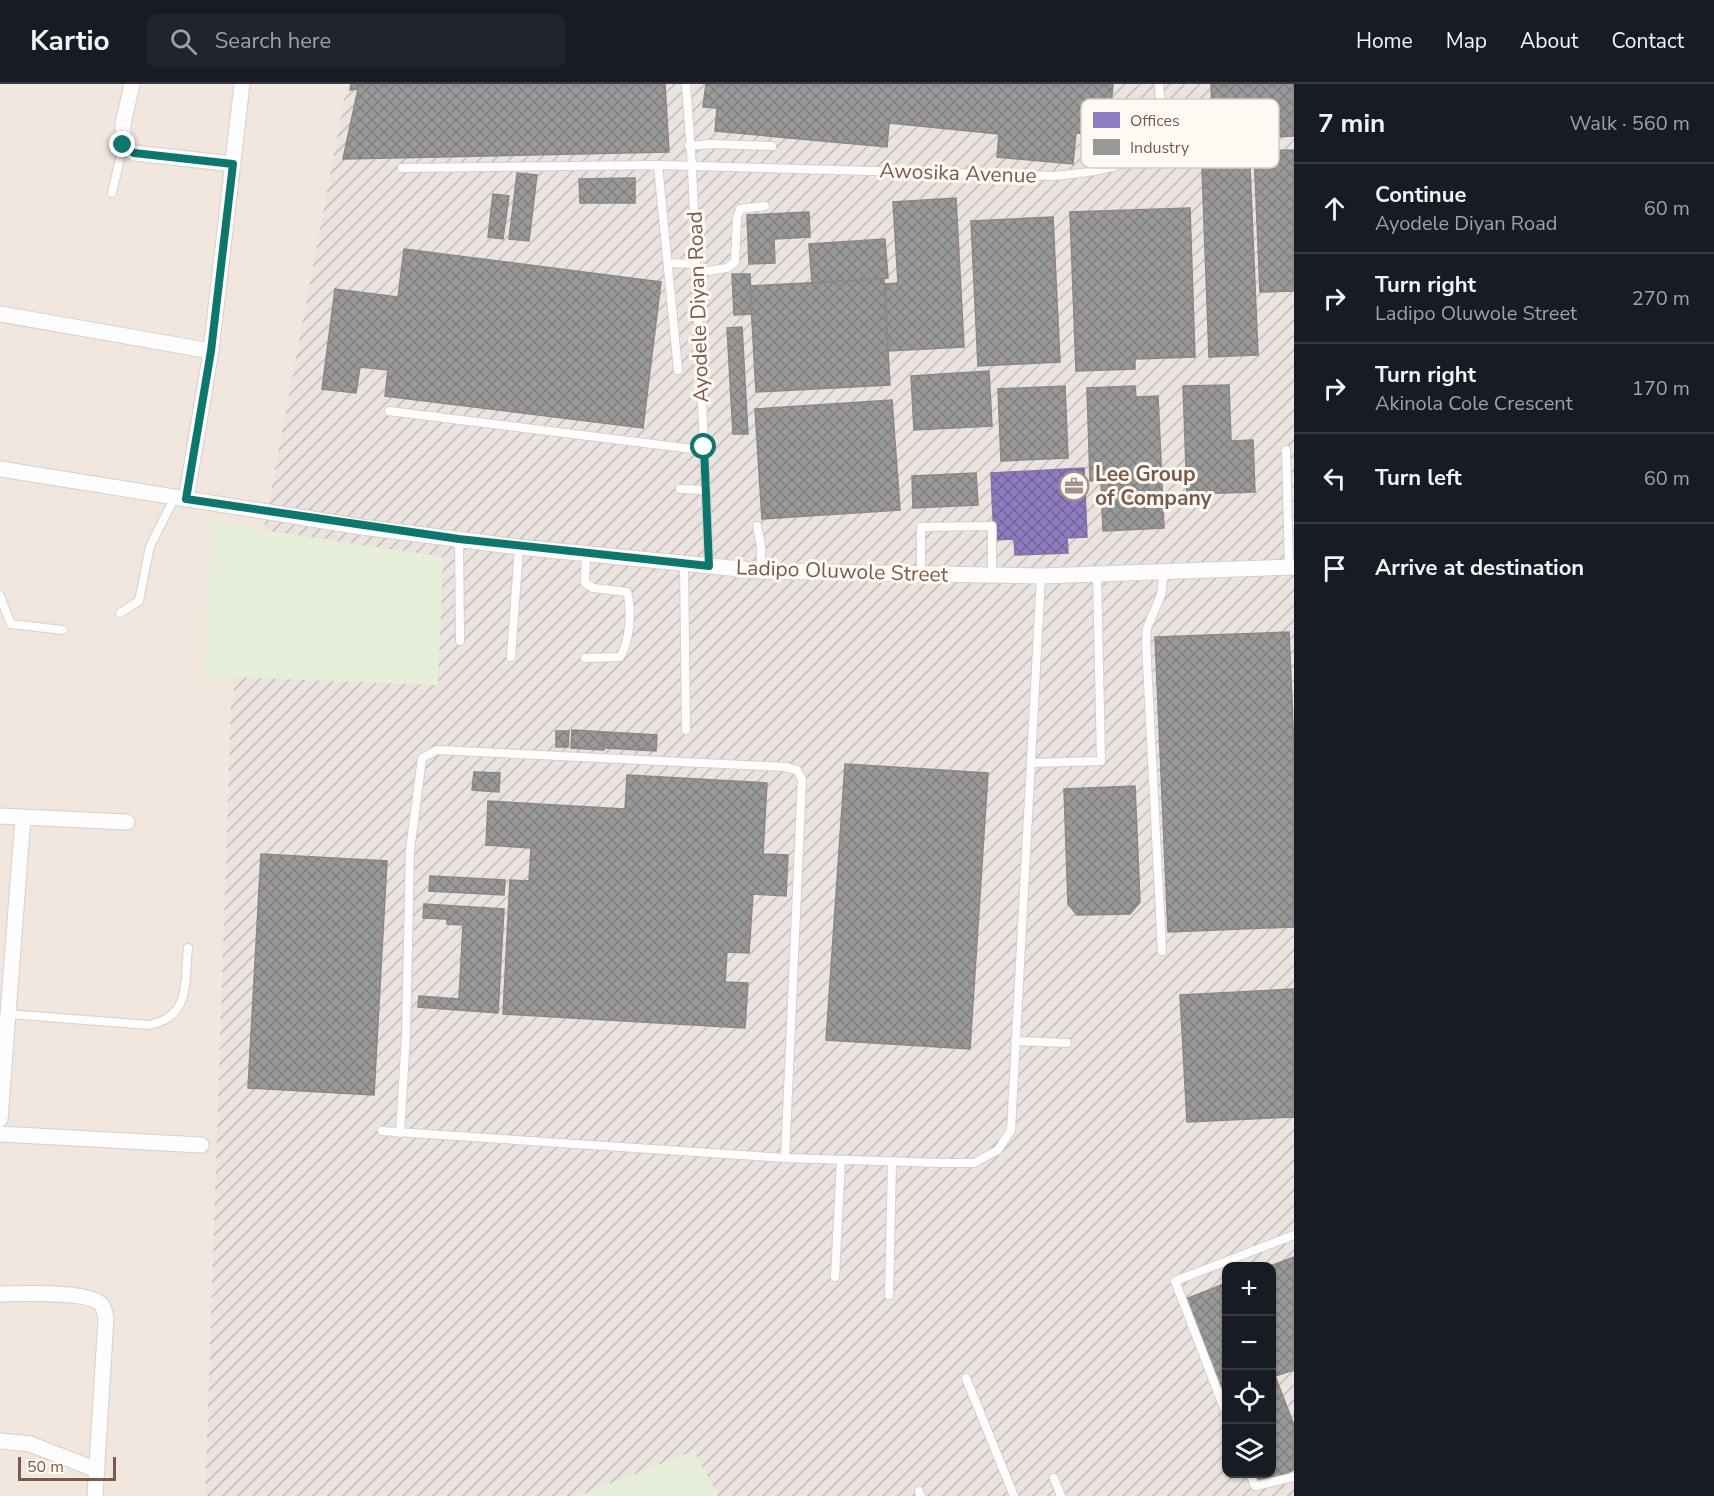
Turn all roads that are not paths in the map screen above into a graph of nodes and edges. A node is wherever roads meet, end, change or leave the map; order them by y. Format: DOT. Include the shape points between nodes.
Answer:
graph roads {
  1 [pos="132,84"];
  2 [pos="242,84"];
  3 [pos="686,84"];
  4 [pos="1159,84"];
  5 [pos="1160,99"];
  6 [pos="123,145"];
  7 [pos="689,146"];
  8 [pos="772,146"];
  9 [pos="233,164"];
  10 [pos="658,165"];
  11 [pos="692,167"];
  12 [pos="402,168"];
  13 [pos="1109,168"];
  14 [pos="112,193"];
  15 [pos="765,206"];
  16 [pos="668,263"];
  17 [pos="695,264"];
  18 [pos="695,273"];
  19 [pos="0,314"];
  20 [pos="211,351"];
  21 [pos="678,370"];
  22 [pos="388,411"];
  23 [pos="704,447"];
  24 [pos="1286,450"];
  25 [pos="0,469"];
  26 [pos="680,489"];
  27 [pos="706,490"];
  28 [pos="180,498"];
  29 [pos="757,526"];
  30 [pos="459,539"];
  31 [pos="519,547"];
  32 [pos="586,554"];
  33 [pos="684,564"];
  34 [pos="709,566"];
  35 [pos="1292,567"];
  36 [pos="761,571"];
  37 [pos="1164,572"];
  38 [pos="921,574"];
  39 [pos="1097,574"];
  40 [pos="992,575"];
  41 [pos="1041,576"];
  42 [pos="0,596"];
  43 [pos="120,613"];
  44 [pos="63,630"];
  45 [pos="460,641"];
  46 [pos="511,657"];
  47 [pos="585,658"];
  48 [pos="686,729"];
  49 [pos="1031,764"];
  50 [pos="0,816"];
  51 [pos="23,817"];
  52 [pos="127,822"];
  53 [pos="188,948"];
  54 [pos="1162,951"];
  55 [pos="5,997"];
  56 [pos="8,1014"];
  57 [pos="1016,1041"];
  58 [pos="1067,1043"];
  59 [pos="0,1119"];
  60 [pos="382,1131"];
  61 [pos="400,1133"];
  62 [pos="0,1134"];
  63 [pos="201,1145"];
  64 [pos="785,1158"];
  65 [pos="841,1160"];
  66 [pos="892,1162"];
  67 [pos="1294,1235"];
  68 [pos="835,1276"];
  69 [pos="0,1294"];
  70 [pos="889,1295"];
  71 [pos="966,1378"];
  72 [pos="1222,1400"];
  73 [pos="0,1441"];
  74 [pos="97,1470"];
  75 [pos="1294,1477"];
  76 [pos="1054,1478"];
  77 [pos="1252,1478"];
  78 [pos="95,1496"];
  79 [pos="1014,1496"];
  80 [pos="1061,1496"];
  1 -- 6 [label="street" via="123,124"];
  2 -- 9 [label="street"];
  3 -- 7 [label="lane, Ayodele Diyan Road"];
  4 -- 5 [label="lane, Awosika Avenue"];
  6 -- 9 [label="street" via="134,153"];
  6 -- 14 [label="lane"];
  7 -- 8 [label="lane"];
  7 -- 11 [label="lane, Ayodele Diyan Road"];
  9 -- 20 [label="street"];
  10 -- 11 [label="lane, Awosika Avenue"];
  10 -- 12 [label="lane, Awosika Avenue"];
  10 -- 16 [label="lane"];
  11 -- 13 [label="lane, Awosika Avenue" via="1055,176"];
  11 -- 17 [label="lane, Ayodele Diyan Road"];
  15 -- 18 [label="lane" via="740,209 736,218 735,262 727,268"];
  16 -- 17 [label="lane"];
  16 -- 21 [label="lane"];
  17 -- 18 [label="lane, Ayodele Diyan Road"];
  18 -- 23 [label="lane, Ayodele Diyan Road"];
  19 -- 20 [label="street"];
  20 -- 28 [label="street"];
  22 -- 23 [label="lane"];
  23 -- 27 [label="lane, Ayodele Diyan Road"];
  24 -- 35 [label="lane"];
  25 -- 28 [label="street, Ladipo Oluwole Street"];
  26 -- 27 [label="lane"];
  27 -- 34 [label="lane, Ayodele Diyan Road"];
  28 -- 30 [label="street, Ladipo Oluwole Street"];
  28 -- 43 [label="lane" via="150,546 139,601"];
  29 -- 36 [label="lane"];
  30 -- 31 [label="street, Ladipo Oluwole Street"];
  30 -- 45 [label="lane"];
  31 -- 32 [label="street, Ladipo Oluwole Street"];
  31 -- 46 [label="lane"];
  32 -- 33 [label="street, Ladipo Oluwole Street"];
  32 -- 47 [label="lane" via="585,584 627,592 630,603 625,651 620,657"];
  33 -- 34 [label="street, Ladipo Oluwole Street"];
  33 -- 48 [label="lane"];
  34 -- 36 [label="street, Ladipo Oluwole Street"];
  35 -- 37 [label="street, Ladipo Oluwole Street"];
  36 -- 38 [label="street, Ladipo Oluwole Street"];
  37 -- 39 [label="street, Ladipo Oluwole Street"];
  37 -- 54 [label="lane" via="1146,643"];
  38 -- 40 [label="street, Ladipo Oluwole Street"];
  38 -- 40 [label="lane" via="921,528 992,526"];
  39 -- 41 [label="street, Ladipo Oluwole Street"];
  39 -- 49 [label="lane" via="1101,761"];
  40 -- 41 [label="street, Ladipo Oluwole Street"];
  41 -- 49 [label="lane"];
  42 -- 44 [label="lane" via="11,624"];
  49 -- 57 [label="lane"];
  50 -- 51 [label="street"];
  51 -- 52 [label="street"];
  51 -- 55 [label="street"];
  53 -- 56 [label="lane" via="182,1002 164,1022 149,1025"];
  55 -- 56 [label="street"];
  56 -- 59 [label="street"];
  57 -- 58 [label="lane"];
  57 -- 66 [label="lane" via="1011,1130 998,1150 974,1163"];
  60 -- 61 [label="lane"];
  61 -- 64 [label="lane"];
  61 -- 64 [label="lane" via="410,850 422,758 436,750 785,767 797,770 802,779"];
  62 -- 63 [label="street"];
  64 -- 65 [label="lane"];
  65 -- 66 [label="lane"];
  65 -- 68 [label="lane"];
  66 -- 70 [label="lane"];
  67 -- 72 [label="lane" via="1175,1281"];
  69 -- 74 [label="street" via="74,1296 94,1299 103,1305 106,1318"];
  71 -- 79 [label="lane"];
  73 -- 74 [label="street" via="38,1447"];
  74 -- 78 [label="street"];
  75 -- 77 [label="lane" via="1255,1486"];
  76 -- 80 [label="lane"];
}
